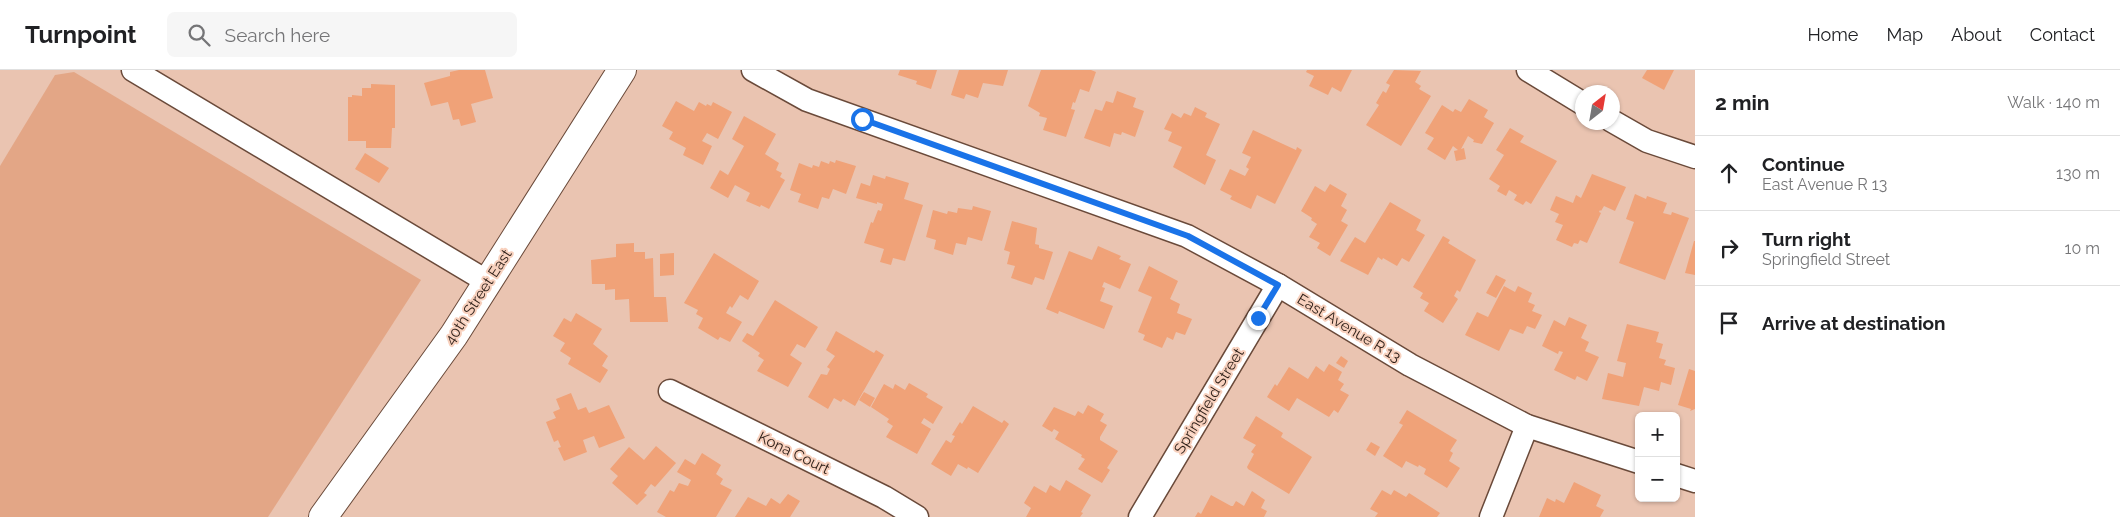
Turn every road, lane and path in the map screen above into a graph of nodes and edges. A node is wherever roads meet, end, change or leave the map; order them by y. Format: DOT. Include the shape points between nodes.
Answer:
graph roads {
  1 [pos="133,70"];
  2 [pos="622,70"];
  3 [pos="753,70"];
  4 [pos="1528,70"];
  5 [pos="1575,99"];
  6 [pos="1620,126"];
  7 [pos="1695,157"];
  8 [pos="488,282"];
  9 [pos="1278,285"];
  10 [pos="670,391"];
  11 [pos="1527,426"];
  12 [pos="1635,461"];
  13 [pos="1680,476"];
  14 [pos="1695,481"];
  15 [pos="323,517"];
  16 [pos="917,517"];
  17 [pos="1140,517"];
  18 [pos="1491,517"];
  1 -- 8 [label="street"];
  2 -- 8 [label="main road, 40th Street East"];
  3 -- 9 [label="street, East Avenue R 13" via="807,100 1188,236"];
  4 -- 5 [label="street"];
  6 -- 7 [label="street" via="1646,142"];
  8 -- 15 [label="main road, 40th Street East"];
  9 -- 11 [label="street, East Avenue R 13" via="1410,365"];
  9 -- 17 [label="street, Springfield Street"];
  10 -- 16 [label="street, Kona Court" via="884,497"];
  11 -- 12 [label="street, East Avenue R 13"];
  11 -- 18 [label="street"];
  13 -- 14 [label="street"];
}
